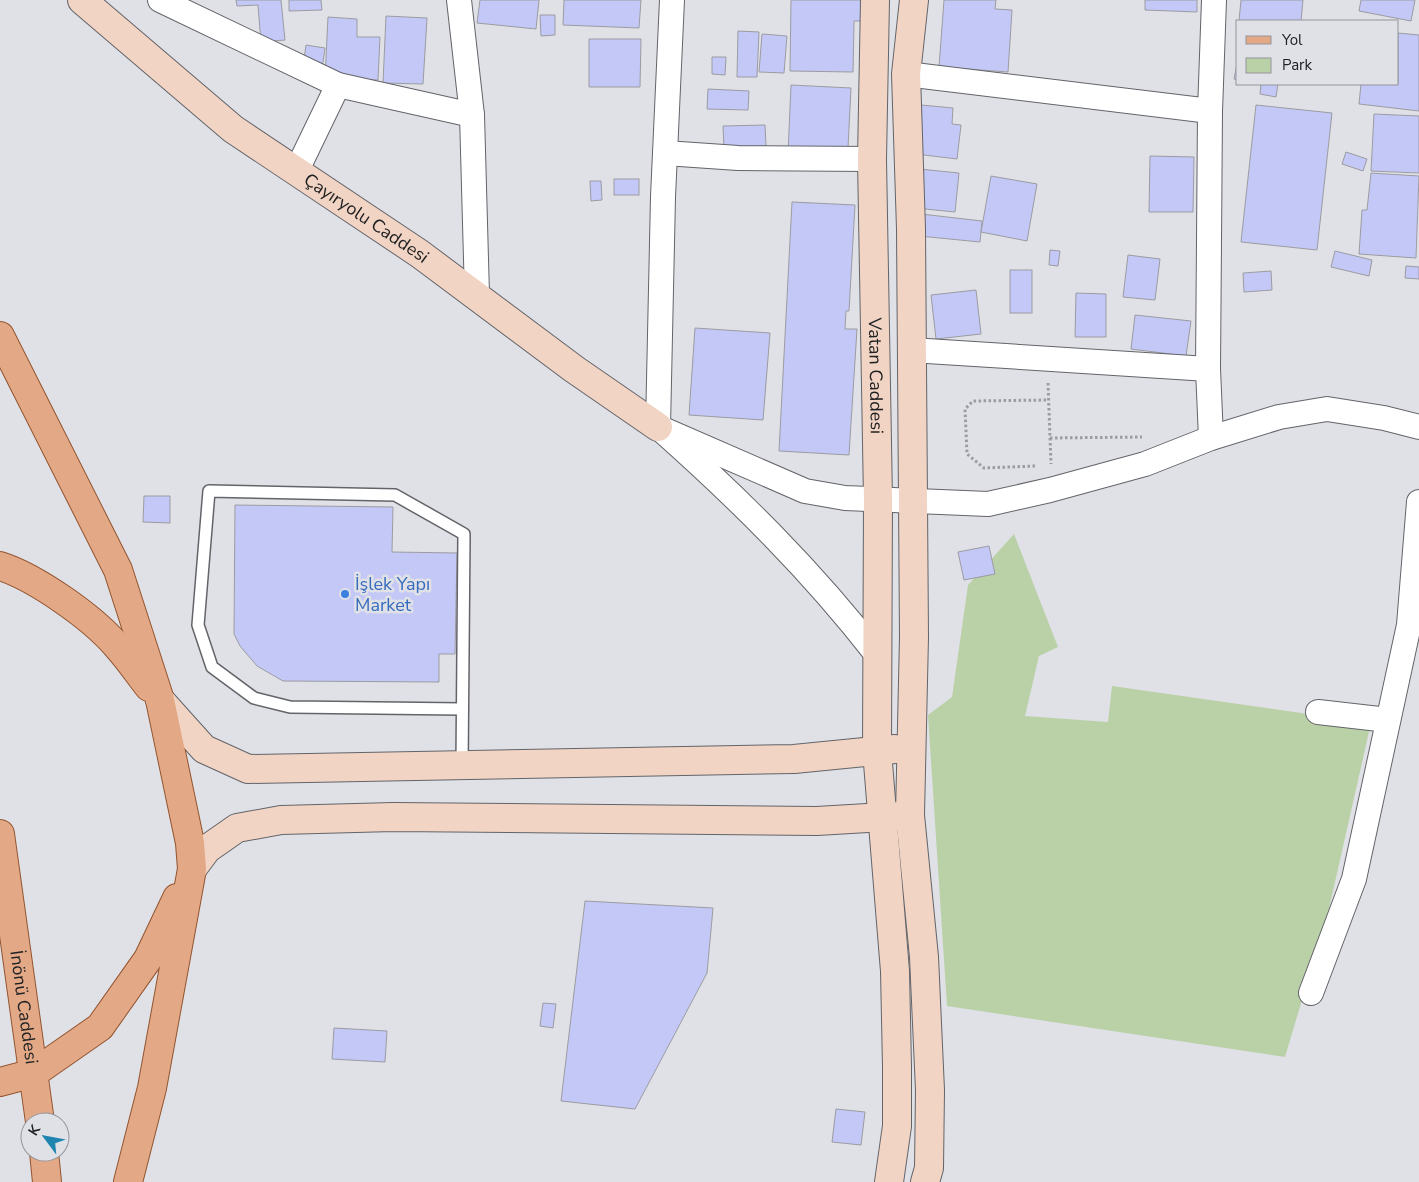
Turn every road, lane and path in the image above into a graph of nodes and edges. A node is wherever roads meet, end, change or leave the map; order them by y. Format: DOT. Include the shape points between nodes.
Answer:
graph roads {
  1 [pos="82,0"];
  2 [pos="160,0"];
  3 [pos="459,0"];
  4 [pos="672,0"];
  5 [pos="875,0"];
  6 [pos="914,0"];
  7 [pos="1214,0"];
  8 [pos="906,74"];
  9 [pos="338,85"];
  10 [pos="1210,111"];
  11 [pos="472,115"];
  12 [pos="665,153"];
  13 [pos="872,159"];
  14 [pos="296,172"];
  15 [pos="476,295"];
  16 [pos="0,336"];
  17 [pos="911,350"];
  18 [pos="1047,358"];
  19 [pos="1208,369"];
  20 [pos="1048,400"];
  21 [pos="658,427"];
  22 [pos="1419,427"];
  23 [pos="1144,437"];
  24 [pos="1050,438"];
  25 [pos="1211,438"];
  26 [pos="878,500"];
  27 [pos="1419,502"];
  28 [pos="912,503"];
  29 [pos="0,566"];
  30 [pos="877,656"];
  31 [pos="160,700"];
  32 [pos="462,709"];
  33 [pos="1318,712"];
  34 [pos="1388,720"];
  35 [pos="912,747"];
  36 [pos="876,752"];
  37 [pos="462,766"];
  38 [pos="910,815"];
  39 [pos="882,817"];
  40 [pos="0,834"];
  41 [pos="192,869"];
  42 [pos="1311,993"];
  43 [pos="34,1073"];
  44 [pos="0,1082"];
  45 [pos="39,1112"];
  46 [pos="45,1162"];
  47 [pos="47,1182"];
  48 [pos="128,1182"];
  49 [pos="889,1182"];
  50 [pos="925,1182"];
  1 -- 14 [label="main road, Çayıryolu Caddesi" via="233,129"];
  2 -- 9 [label="street"];
  3 -- 11 [label="street"];
  4 -- 12 [label="street"];
  5 -- 13 [label="main road, Vatan Caddesi"];
  6 -- 8 [label="main road, Vatan Caddesi"];
  7 -- 10 [label="street"];
  8 -- 10 [label="street"];
  8 -- 17 [label="main road, Vatan Caddesi"];
  9 -- 11 [label="street"];
  9 -- 14 [label="street"];
  10 -- 19 [label="street"];
  11 -- 15 [label="street"];
  12 -- 13 [label="street" via="738,158"];
  12 -- 21 [label="street"];
  13 -- 26 [label="main road, Vatan Caddesi"];
  14 -- 15 [label="main road, Çayıryolu Caddesi" via="367,217"];
  15 -- 21 [label="main road, Çayıryolu Caddesi"];
  16 -- 31 [label="main road" via="118,570"];
  17 -- 18 [label="street"];
  17 -- 28 [label="main road, Vatan Caddesi"];
  18 -- 19 [label="street"];
  18 -- 20 [label="path"];
  19 -- 25 [label="street"];
  20 -- 24 [label="path"];
  20 -- 24 [label="path" via="973,401 965,408 967,454 984,468 1051,466"];
  21 -- 26 [label="street" via="805,491"];
  21 -- 30 [label="street" via="771,531 828,594"];
  22 -- 25 [label="street" via="1326,409 1279,416"];
  23 -- 24 [label="path"];
  25 -- 28 [label="street" via="1145,464 988,504"];
  26 -- 28 [label="street"];
  26 -- 30 [label="main road, Vatan Caddesi"];
  27 -- 34 [label="street" via="1409,625"];
  28 -- 35 [label="main road, Vatan Caddesi"];
  29 -- 31 [label="main road" via="20,572 77,611 115,644"];
  30 -- 36 [label="main road, Vatan Caddesi"];
  31 -- 37 [label="main road" via="204,750 248,769"];
  31 -- 41 [label="main road" via="190,843"];
  32 -- 32 [label="lane" via="464,534 395,495 209,491 198,625 212,667 254,698 290,708"];
  32 -- 37 [label="lane"];
  33 -- 34 [label="street"];
  34 -- 42 [label="street" via="1354,879"];
  35 -- 36 [label="main road"];
  35 -- 38 [label="main road, Vatan Caddesi"];
  36 -- 37 [label="main road" via="794,758"];
  36 -- 39 [label="main road, Vatan Caddesi"];
  38 -- 39 [label="main road"];
  38 -- 50 [label="main road, Vatan Caddesi" via="924,957 930,1090 929,1168"];
  39 -- 41 [label="main road" via="817,820 392,817 282,820 237,828 207,850"];
  39 -- 49 [label="main road, Vatan Caddesi" via="895,970 898,1067 897,1126"];
  40 -- 43 [label="main road, İnönü Caddesi"];
  41 -- 43 [label="main road" via="148,959 100,1026"];
  41 -- 48 [label="main road" via="152,1088"];
  43 -- 44 [label="main road"];
  43 -- 45 [label="main road, İnönü Caddesi"];
  46 -- 47 [label="main road"];
}
